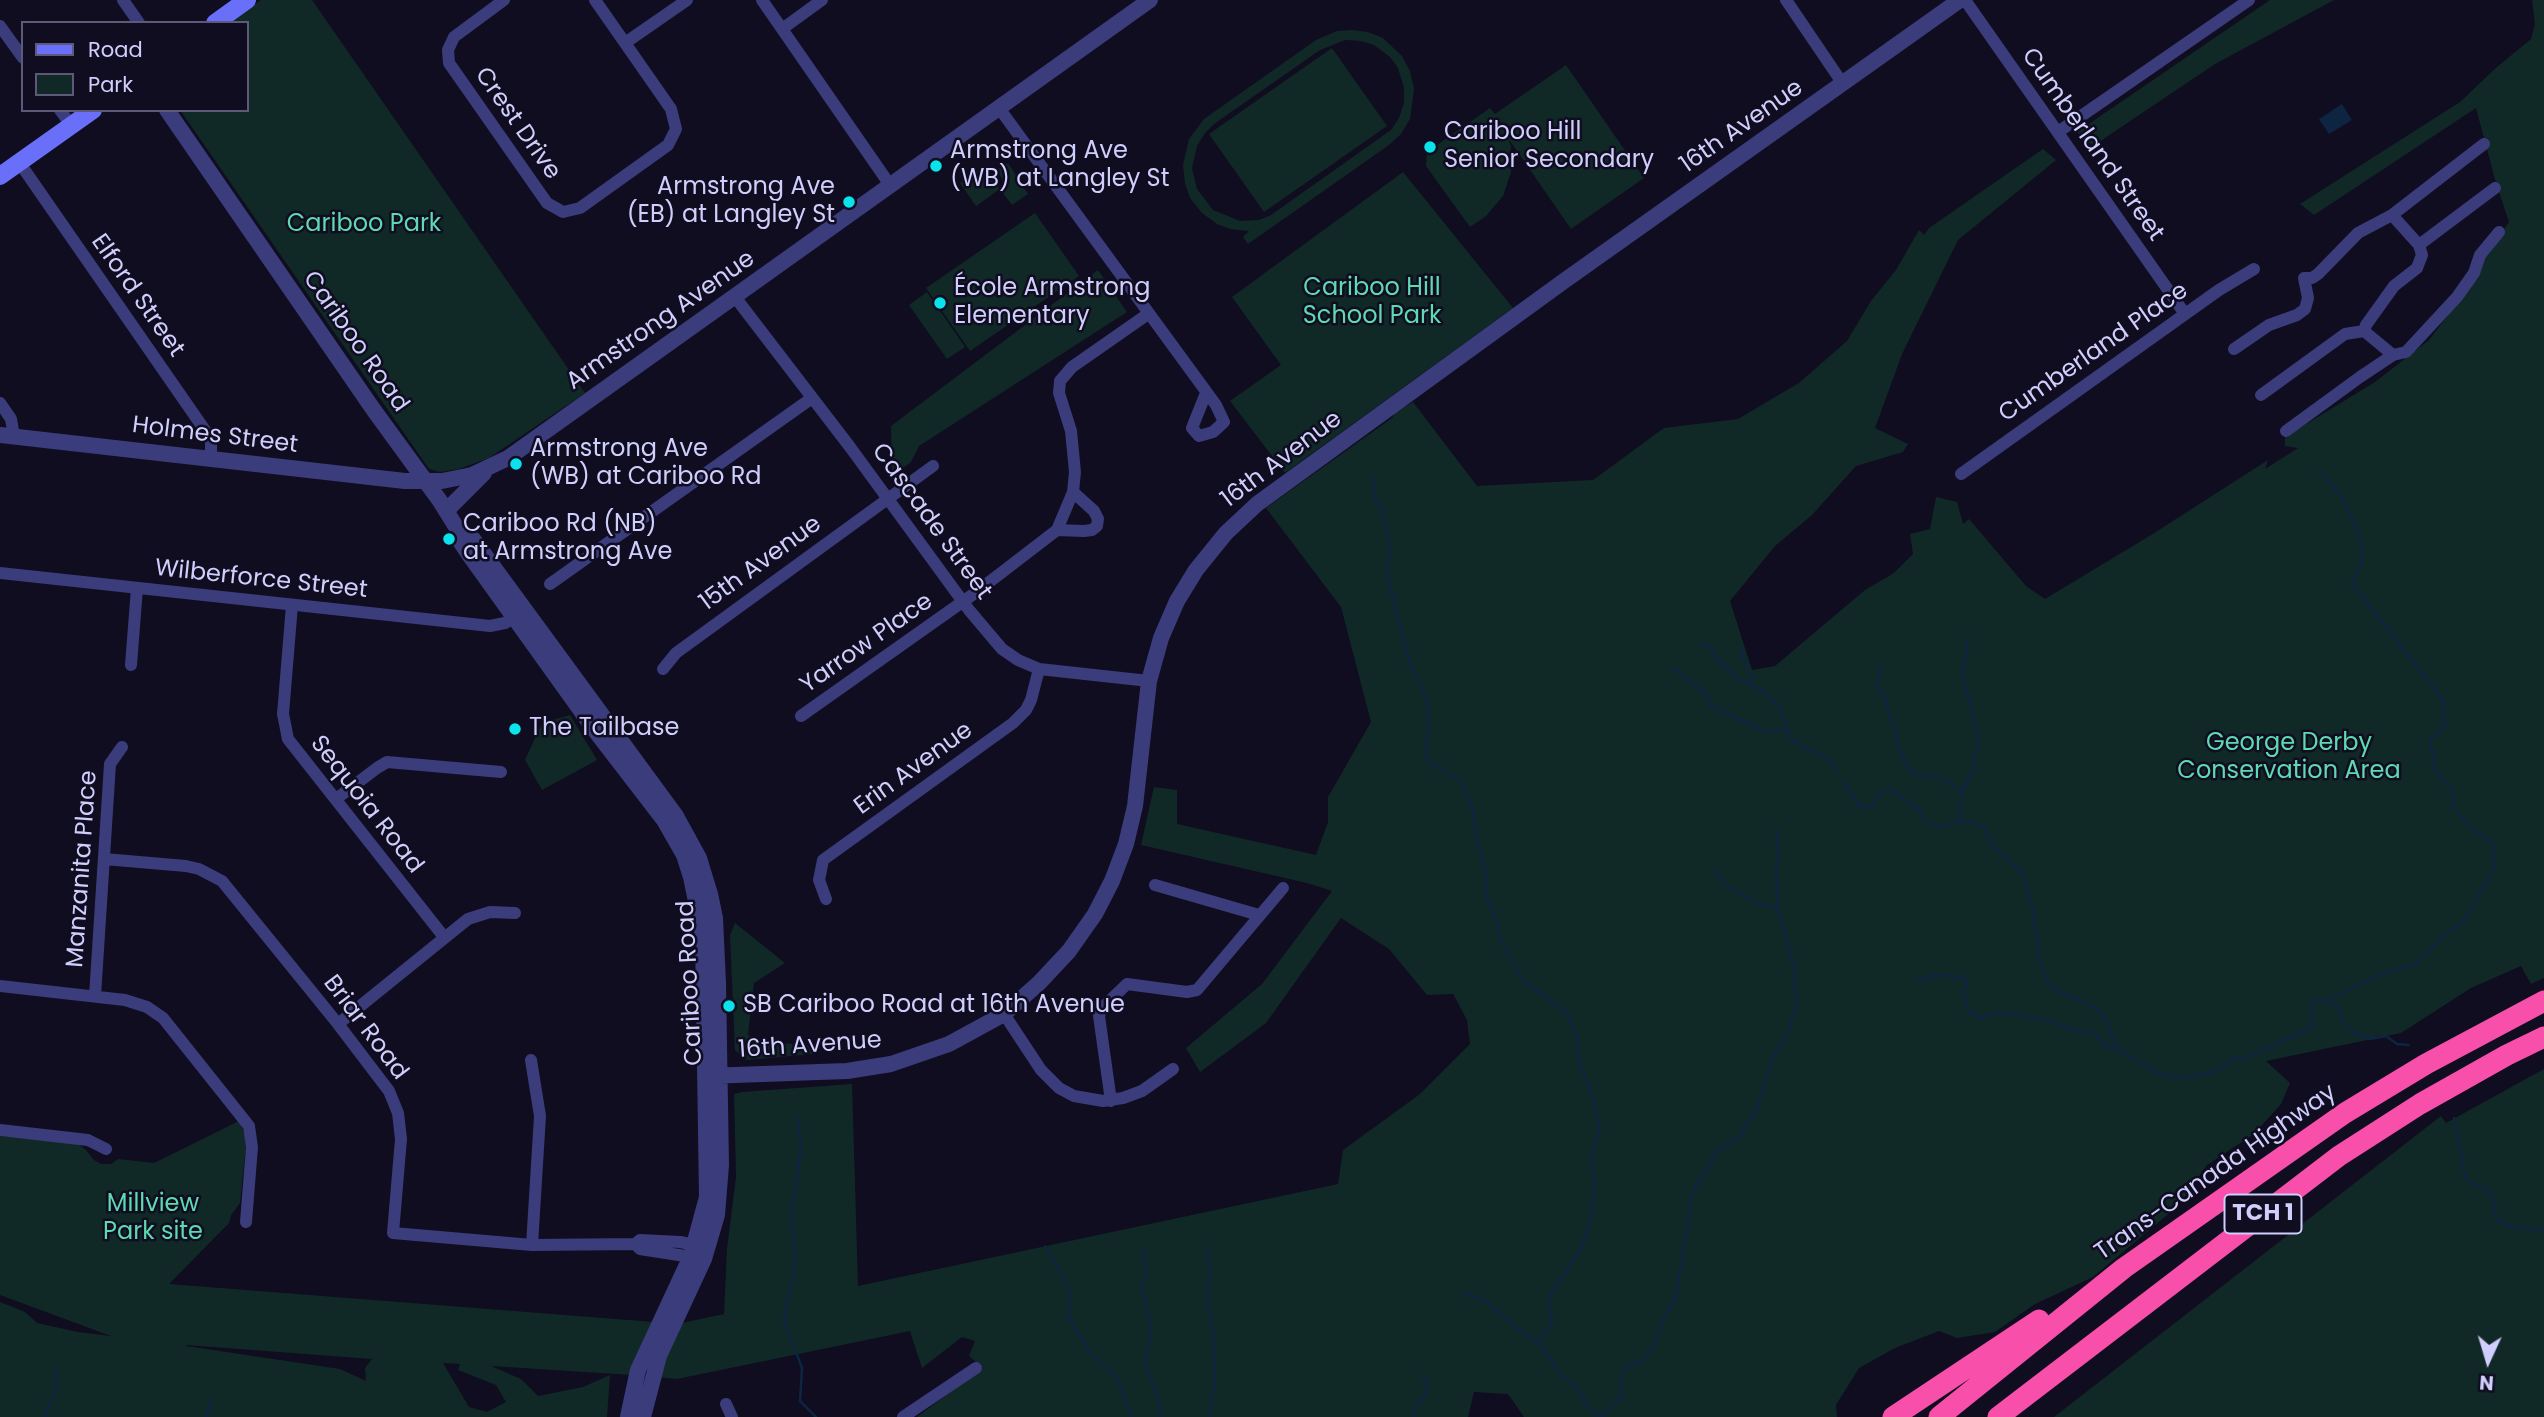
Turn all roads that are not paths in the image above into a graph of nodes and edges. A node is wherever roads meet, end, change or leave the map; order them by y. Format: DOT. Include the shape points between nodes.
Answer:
graph roads {
  1 [pos="123,0"];
  2 [pos="247,0"];
  3 [pos="504,0"];
  4 [pos="595,0"];
  5 [pos="687,0"];
  6 [pos="762,0"];
  7 [pos="822,0"];
  8 [pos="1150,0"];
  9 [pos="1786,0"];
  10 [pos="1963,0"];
  11 [pos="2249,0"];
  12 [pos="138,21"];
  13 [pos="218,21"];
  14 [pos="0,26"];
  15 [pos="782,29"];
  16 [pos="625,43"];
  17 [pos="21,55"];
  18 [pos="1843,84"];
  19 [pos="999,108"];
  20 [pos="61,112"];
  21 [pos="90,112"];
  22 [pos="168,112"];
  23 [pos="71,125"];
  24 [pos="2058,132"];
  25 [pos="2484,145"];
  26 [pos="19,162"];
  27 [pos="0,176"];
  28 [pos="890,185"];
  29 [pos="2495,188"];
  30 [pos="2392,215"];
  31 [pos="2499,232"];
  32 [pos="2419,244"];
  33 [pos="2253,269"];
  34 [pos="734,297"];
  35 [pos="1148,314"];
  36 [pos="2185,314"];
  37 [pos="2364,331"];
  38 [pos="2234,349"];
  39 [pos="2393,355"];
  40 [pos="1206,393"];
  41 [pos="2261,395"];
  42 [pos="813,398"];
  43 [pos="0,403"];
  44 [pos="2286,431"];
  45 [pos="7,436"];
  46 [pos="212,457"];
  47 [pos="933,466"];
  48 [pos="486,470"];
  49 [pos="1961,474"];
  50 [pos="425,481"];
  51 [pos="1073,492"];
  52 [pos="888,498"];
  53 [pos="446,511"];
  54 [pos="458,530"];
  55 [pos="1057,530"];
  56 [pos="0,573"];
  57 [pos="550,584"];
  58 [pos="137,588"];
  59 [pos="963,601"];
  60 [pos="292,605"];
  61 [pos="515,617"];
  62 [pos="131,665"];
  63 [pos="663,668"];
  64 [pos="1039,669"];
  65 [pos="1149,681"];
  66 [pos="801,716"];
  67 [pos="122,747"];
  68 [pos="501,772"];
  69 [pos="336,799"];
  70 [pos="104,859"];
  71 [pos="1155,885"];
  72 [pos="1283,888"];
  73 [pos="826,899"];
  74 [pos="515,913"];
  75 [pos="1259,915"];
  76 [pos="444,937"];
  77 [pos="0,986"];
  78 [pos="95,996"];
  79 [pos="2544,1001"];
  80 [pos="1004,1014"];
  81 [pos="338,1024"];
  82 [pos="2544,1037"];
  83 [pos="531,1059"];
  84 [pos="1173,1069"];
  85 [pos="713,1075"];
  86 [pos="1111,1101"];
  87 [pos="0,1130"];
  88 [pos="106,1149"];
  89 [pos="246,1222"];
  90 [pos="532,1245"];
  91 [pos="699,1252"];
  92 [pos="2124,1268"];
  93 [pos="976,1368"];
  94 [pos="726,1404"];
  95 [pos="628,1417"];
  96 [pos="643,1417"];
  97 [pos="732,1417"];
  98 [pos="903,1417"];
  99 [pos="1893,1417"];
  100 [pos="1939,1417"];
  101 [pos="1998,1417"];
  1 -- 12 [label="street"];
  2 -- 13 [label="main road"];
  3 -- 16 [label="street, Crest Drive" via="456,34 448,58 547,203 558,211 580,208 674,136 673,113"];
  4 -- 16 [label="street, Crest Drive"];
  5 -- 16 [label="street"];
  6 -- 15 [label="street"];
  7 -- 15 [label="street"];
  8 -- 19 [label="street, Armstrong Avenue"];
  9 -- 18 [label="street"];
  10 -- 18 [label="street, 16th Avenue"];
  10 -- 24 [label="street, Cumberland Street"];
  11 -- 24 [label="street"];
  14 -- 17 [label="street"];
  15 -- 28 [label="street"];
  18 -- 65 [label="street, 16th Avenue" via="1242,517 1209,551 1177,601"];
  19 -- 28 [label="street, Armstrong Avenue"];
  19 -- 35 [label="street"];
  20 -- 23 [label="street"];
  21 -- 23 [label="main road"];
  22 -- 50 [label="street, Cariboo Road"];
  23 -- 26 [label="main road"];
  24 -- 36 [label="street, Cumberland Street"];
  25 -- 30 [label="street"];
  26 -- 27 [label="main road"];
  26 -- 46 [label="street, Elford Street" via="211,439"];
  28 -- 34 [label="street, Armstrong Avenue"];
  29 -- 32 [label="street"];
  30 -- 32 [label="street"];
  30 -- 38 [label="street" via="2358,233 2318,274 2304,278 2305,309 2269,325"];
  31 -- 39 [label="street" via="2457,297 2406,352"];
  32 -- 37 [label="street" via="2422,255 2417,268 2394,286"];
  33 -- 36 [label="street, Cumberland Place"];
  34 -- 42 [label="street, Cascade Street"];
  34 -- 48 [label="street, Armstrong Avenue"];
  35 -- 40 [label="street"];
  35 -- 51 [label="street" via="1072,367 1060,381 1074,453"];
  36 -- 49 [label="street, Cumberland Place"];
  37 -- 39 [label="street"];
  37 -- 41 [label="street" via="2345,334"];
  39 -- 44 [label="street"];
  42 -- 52 [label="street, Cascade Street"];
  42 -- 57 [label="street"];
  43 -- 45 [label="street" via="11,419"];
  45 -- 46 [label="street, Holmes Street"];
  46 -- 50 [label="street, Holmes Street"];
  47 -- 52 [label="street, 15th Avenue"];
  48 -- 50 [label="street, Armstrong Avenue" via="456,480"];
  48 -- 53 [label="street"];
  50 -- 53 [label="street, Cariboo Road"];
  51 -- 55 [label="street"];
  51 -- 55 [label="street" via="1094,511 1097,526 1084,531"];
  52 -- 59 [label="street, Cascade Street"];
  52 -- 63 [label="street, 15th Avenue" via="676,653"];
  53 -- 54 [label="street, Cariboo Road"];
  54 -- 61 [label="street, Cariboo Road" via="460,541"];
  54 -- 85 [label="street, Cariboo Road" via="472,539 607,721 676,816 699,858 715,918"];
  55 -- 59 [label="street, Yarrow Place"];
  56 -- 58 [label="street, Wilberforce Street"];
  58 -- 60 [label="street, Wilberforce Street"];
  58 -- 62 [label="street"];
  59 -- 64 [label="street, Cascade Street" via="1002,649"];
  59 -- 66 [label="street, Yarrow Place"];
  60 -- 61 [label="street, Wilberforce Street" via="490,626"];
  60 -- 69 [label="street, Sequoia Road" via="285,731"];
  61 -- 85 [label="street, Cariboo Road" via="664,820 684,855 703,936"];
  64 -- 65 [label="street, Cascade Street"];
  64 -- 73 [label="street, Erin Avenue" via="1031,700 1021,716 823,860 819,880"];
  65 -- 80 [label="street, 16th Avenue" via="1135,806 1112,881 1069,951"];
  67 -- 70 [label="street, Manzanita Place" via="110,764"];
  68 -- 69 [label="street" via="387,762"];
  69 -- 76 [label="street, Sequoia Road"];
  70 -- 78 [label="street, Manzanita Place"];
  70 -- 81 [label="street, Briar Road" via="186,866 222,881"];
  71 -- 75 [label="street"];
  72 -- 75 [label="street"];
  74 -- 76 [label="street" via="478,914"];
  75 -- 86 [label="street" via="1197,990 1127,984 1101,1009"];
  76 -- 81 [label="street"];
  77 -- 78 [label="street"];
  78 -- 89 [label="street" via="136,1003 163,1018 246,1121 252,1147"];
  79 -- 92 [label="highway, Trans-Canada Highway / TCH 1" via="2368,1099"];
  80 -- 85 [label="street, 16th Avenue" via="949,1044 891,1064 848,1071"];
  80 -- 86 [label="street" via="1041,1070 1059,1088 1082,1098"];
  81 -- 90 [label="street, Briar Road" via="388,1091 398,1114 401,1139 393,1233"];
  82 -- 101 [label="highway, TCH 1" via="2420,1104 2339,1156"];
  83 -- 90 [label="street" via="540,1116"];
  84 -- 86 [label="street" via="1142,1091"];
  85 -- 91 [label="street, Cariboo Road" via="707,1196"];
  87 -- 88 [label="street" via="88,1140"];
  90 -- 91 [label="street, Briar Road" via="635,1244 640,1240"];
  91 -- 95 [label="street, Cariboo Road" via="643,1358"];
  91 -- 96 [label="street, Cariboo Road" via="659,1356"];
  92 -- 99 [label="highway" via="2094,1283"];
  92 -- 100 [label="highway, Trans-Canada Highway / TCH 1"];
  93 -- 98 [label="street"];
  94 -- 97 [label="street"];
}
